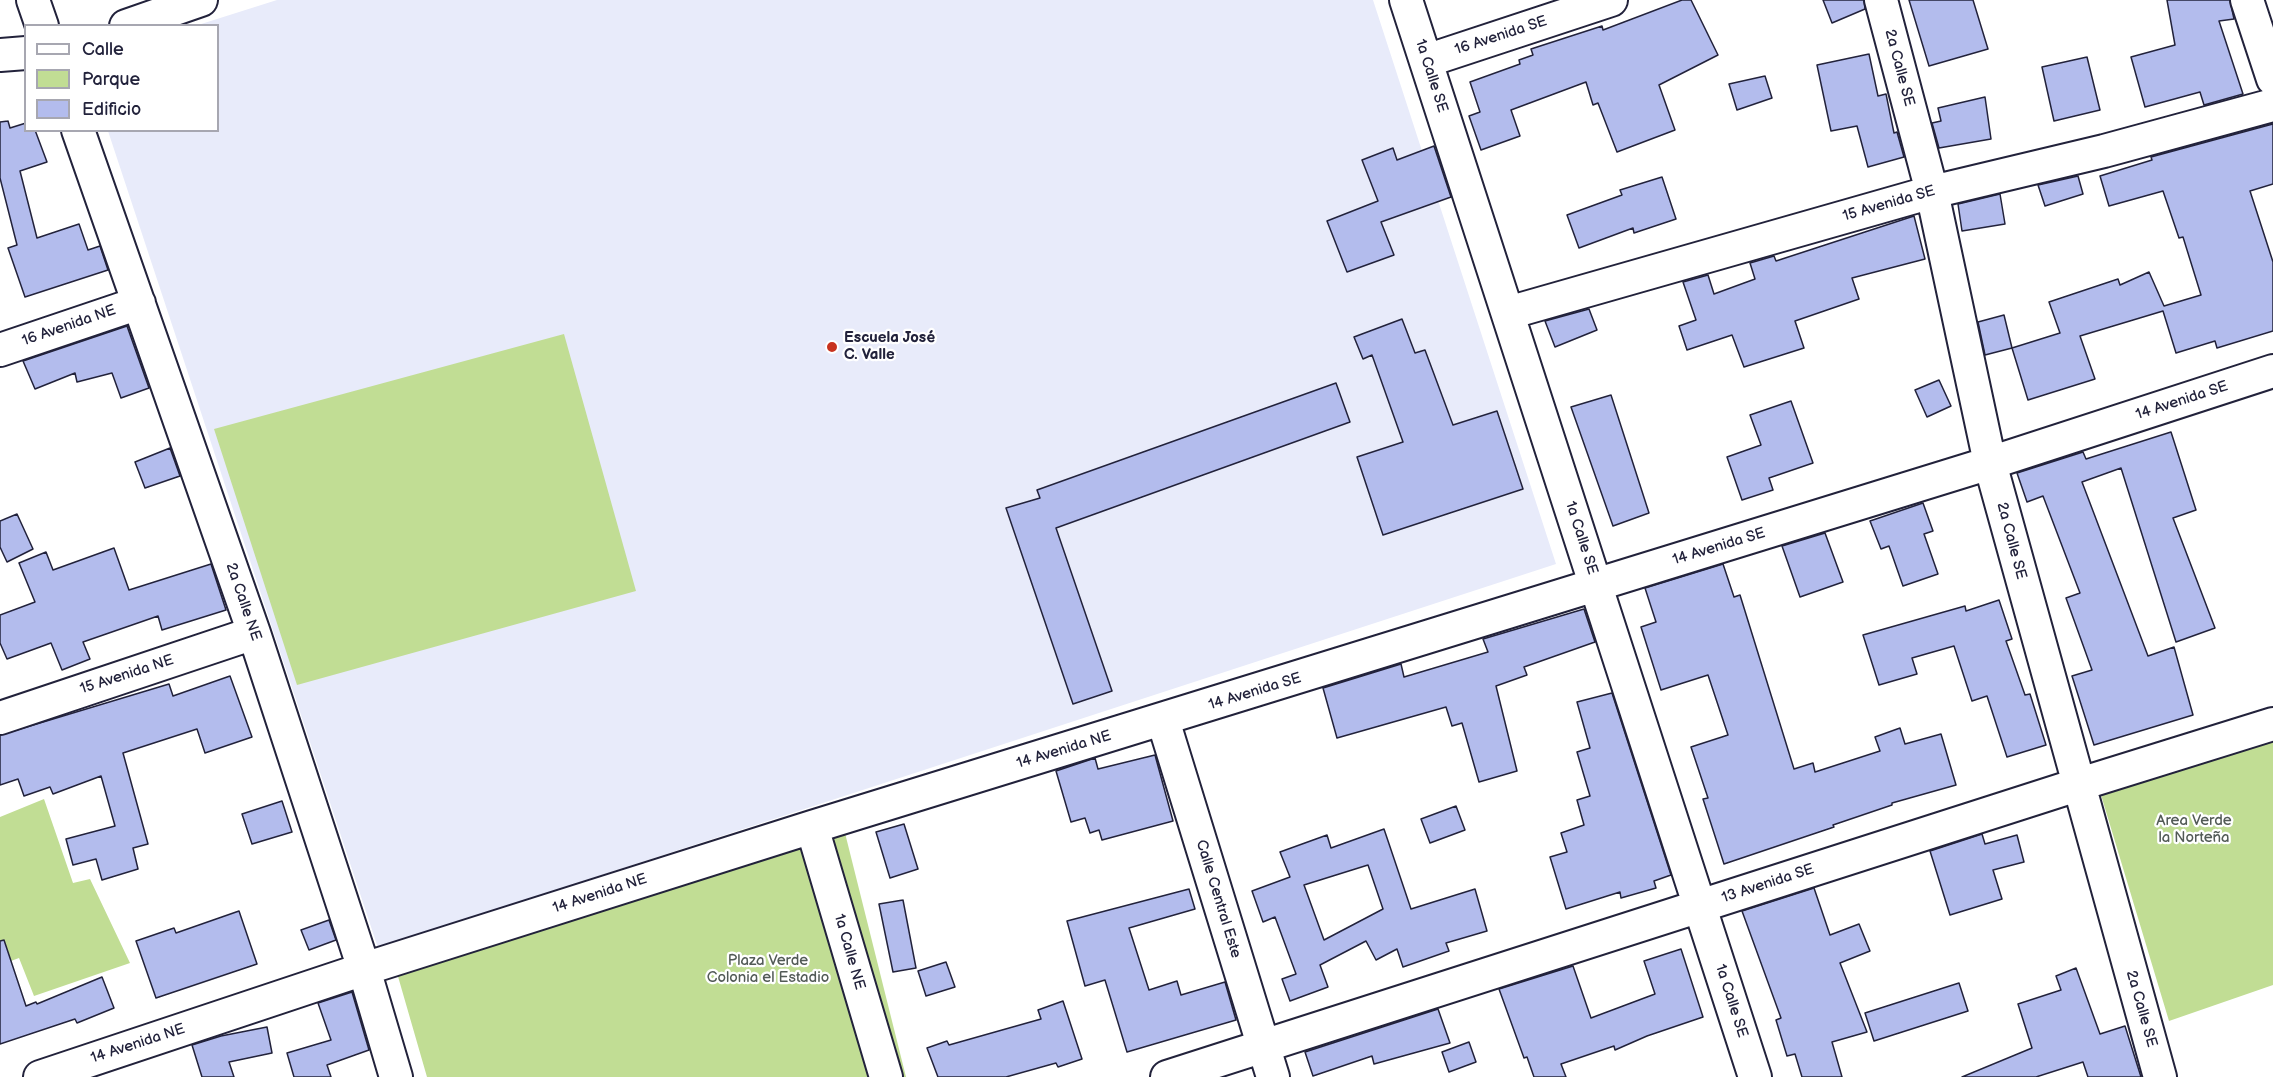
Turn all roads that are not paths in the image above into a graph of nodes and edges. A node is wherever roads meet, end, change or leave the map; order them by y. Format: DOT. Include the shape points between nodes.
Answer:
graph roads {
  1 [pos="33,0"];
  2 [pos="201,0"];
  3 [pos="1406,0"];
  4 [pos="1611,0"];
  5 [pos="1881,0"];
  6 [pos="2247,0"];
  7 [pos="41,24"];
  8 [pos="132,24"];
  9 [pos="24,53"];
  10 [pos="0,55"];
  11 [pos="1426,61"];
  12 [pos="2273,79"];
  13 [pos="2273,105"];
  14 [pos="79,132"];
  15 [pos="1932,192"];
  16 [pos="139,303"];
  17 [pos="1508,313"];
  18 [pos="0,350"];
  19 [pos="2273,371"];
  20 [pos="1990,463"];
  21 [pos="1596,585"];
  22 [pos="254,633"];
  23 [pos="0,718"];
  24 [pos="1163,720"];
  25 [pos="2273,724"];
  26 [pos="2077,784"];
  27 [pos="812,827"];
  28 [pos="1700,905"];
  29 [pos="364,969"];
  30 [pos="1264,1046"];
  31 [pos="40,1077"];
  32 [pos="396,1077"];
  33 [pos="886,1077"];
  34 [pos="1167,1077"];
  35 [pos="1273,1077"];
  36 [pos="1755,1077"];
  37 [pos="2160,1077"];
  1 -- 7 [label="street"];
  2 -- 8 [label="street"];
  3 -- 11 [label="street, 1a Calle SE"];
  4 -- 11 [label="street, 16 Avenida SE"];
  5 -- 15 [label="street, 2a Calle SE"];
  6 -- 12 [label="street"];
  9 -- 10 [label="street"];
  11 -- 17 [label="street, 1a Calle SE"];
  13 -- 15 [label="street, 15 Avenida SE" via="2104,152"];
  14 -- 16 [label="street, 2a Calle NE"];
  15 -- 17 [label="street, 15 Avenida SE"];
  15 -- 20 [label="street, 2a Calle SE"];
  16 -- 18 [label="street, 16 Avenida NE"];
  16 -- 22 [label="street, 2a Calle NE"];
  17 -- 21 [label="street, 1a Calle SE"];
  19 -- 20 [label="street, 14 Avenida SE"];
  20 -- 21 [label="street, 14 Avenida SE"];
  20 -- 26 [label="street, 2a Calle SE"];
  21 -- 24 [label="street, 14 Avenida SE"];
  21 -- 28 [label="street, 1a Calle SE"];
  22 -- 23 [label="street, 15 Avenida NE"];
  22 -- 29 [label="street, 2a Calle NE"];
  24 -- 27 [label="street, 14 Avenida NE"];
  24 -- 30 [label="street, Calle Central Este"];
  25 -- 26 [label="street, 13 Avenida SE"];
  26 -- 28 [label="street, 13 Avenida SE"];
  26 -- 37 [label="street, 2a Calle SE"];
  27 -- 29 [label="street, 14 Avenida NE"];
  27 -- 33 [label="street, 1a Calle NE"];
  28 -- 30 [label="street, 13 Avenida SE"];
  28 -- 36 [label="street, 1a Calle SE"];
  29 -- 31 [label="street, 14 Avenida NE"];
  29 -- 32 [label="street, 2a Calle NE"];
  30 -- 34 [label="street, 13 Avenida SE"];
  30 -- 35 [label="street, Calle Central Este"];
}
